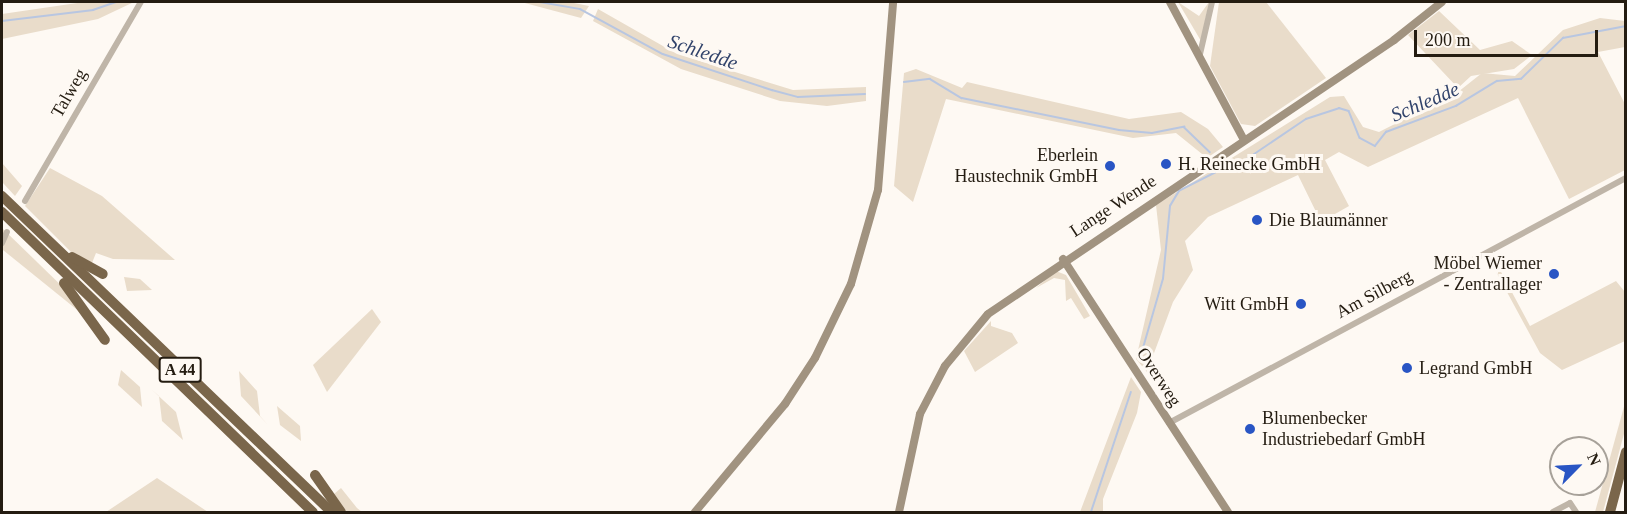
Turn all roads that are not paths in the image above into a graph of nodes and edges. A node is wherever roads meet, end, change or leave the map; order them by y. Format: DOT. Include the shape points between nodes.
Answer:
graph roads {
  1 [pos="141,2"];
  2 [pos="893,2"];
  3 [pos="1170,2"];
  4 [pos="1212,2"];
  5 [pos="1442,2"];
  6 [pos="1200,54"];
  7 [pos="1244,140"];
  8 [pos="1626,178"];
  9 [pos="2,196"];
  10 [pos="25,201"];
  11 [pos="2,212"];
  12 [pos="31,225"];
  13 [pos="7,232"];
  14 [pos="24,235"];
  15 [pos="2,243"];
  16 [pos="1063,259"];
  17 [pos="103,274"];
  18 [pos="105,340"];
  19 [pos="1169,423"];
  20 [pos="1626,452"];
  21 [pos="315,475"];
  22 [pos="313,513"];
  23 [pos="331,513"];
  24 [pos="341,513"];
  25 [pos="695,513"];
  26 [pos="899,513"];
  27 [pos="1228,513"];
  28 [pos="1553,513"];
  29 [pos="1576,513"];
  30 [pos="1610,513"];
  1 -- 10 [label="street, Talweg"];
  2 -- 25 [label="street" via="878,190 851,284 815,358 785,404"];
  3 -- 6 [label="street"];
  4 -- 6 [label="street"];
  5 -- 7 [label="street, Lange Wende"];
  6 -- 7 [label="street"];
  7 -- 16 [label="street, Lange Wende"];
  8 -- 19 [label="street, Am Silberg"];
  9 -- 12 [label="highway, A 44"];
  11 -- 14 [label="highway, A 44"];
  12 -- 17 [label="highway" via="44,230 75,261"];
  12 -- 23 [label="highway, A 44"];
  13 -- 15 [label="street"];
  14 -- 18 [label="highway"];
  14 -- 22 [label="highway, A 44"];
  16 -- 19 [label="street, Overweg"];
  16 -- 26 [label="street, Lange Wende" via="988,314 945,366 913,433"];
  19 -- 27 [label="street, Overweg"];
  20 -- 30 [label="highway"];
  21 -- 24 [label="highway"];
  28 -- 29 [label="street" via="1570,503"];
}
